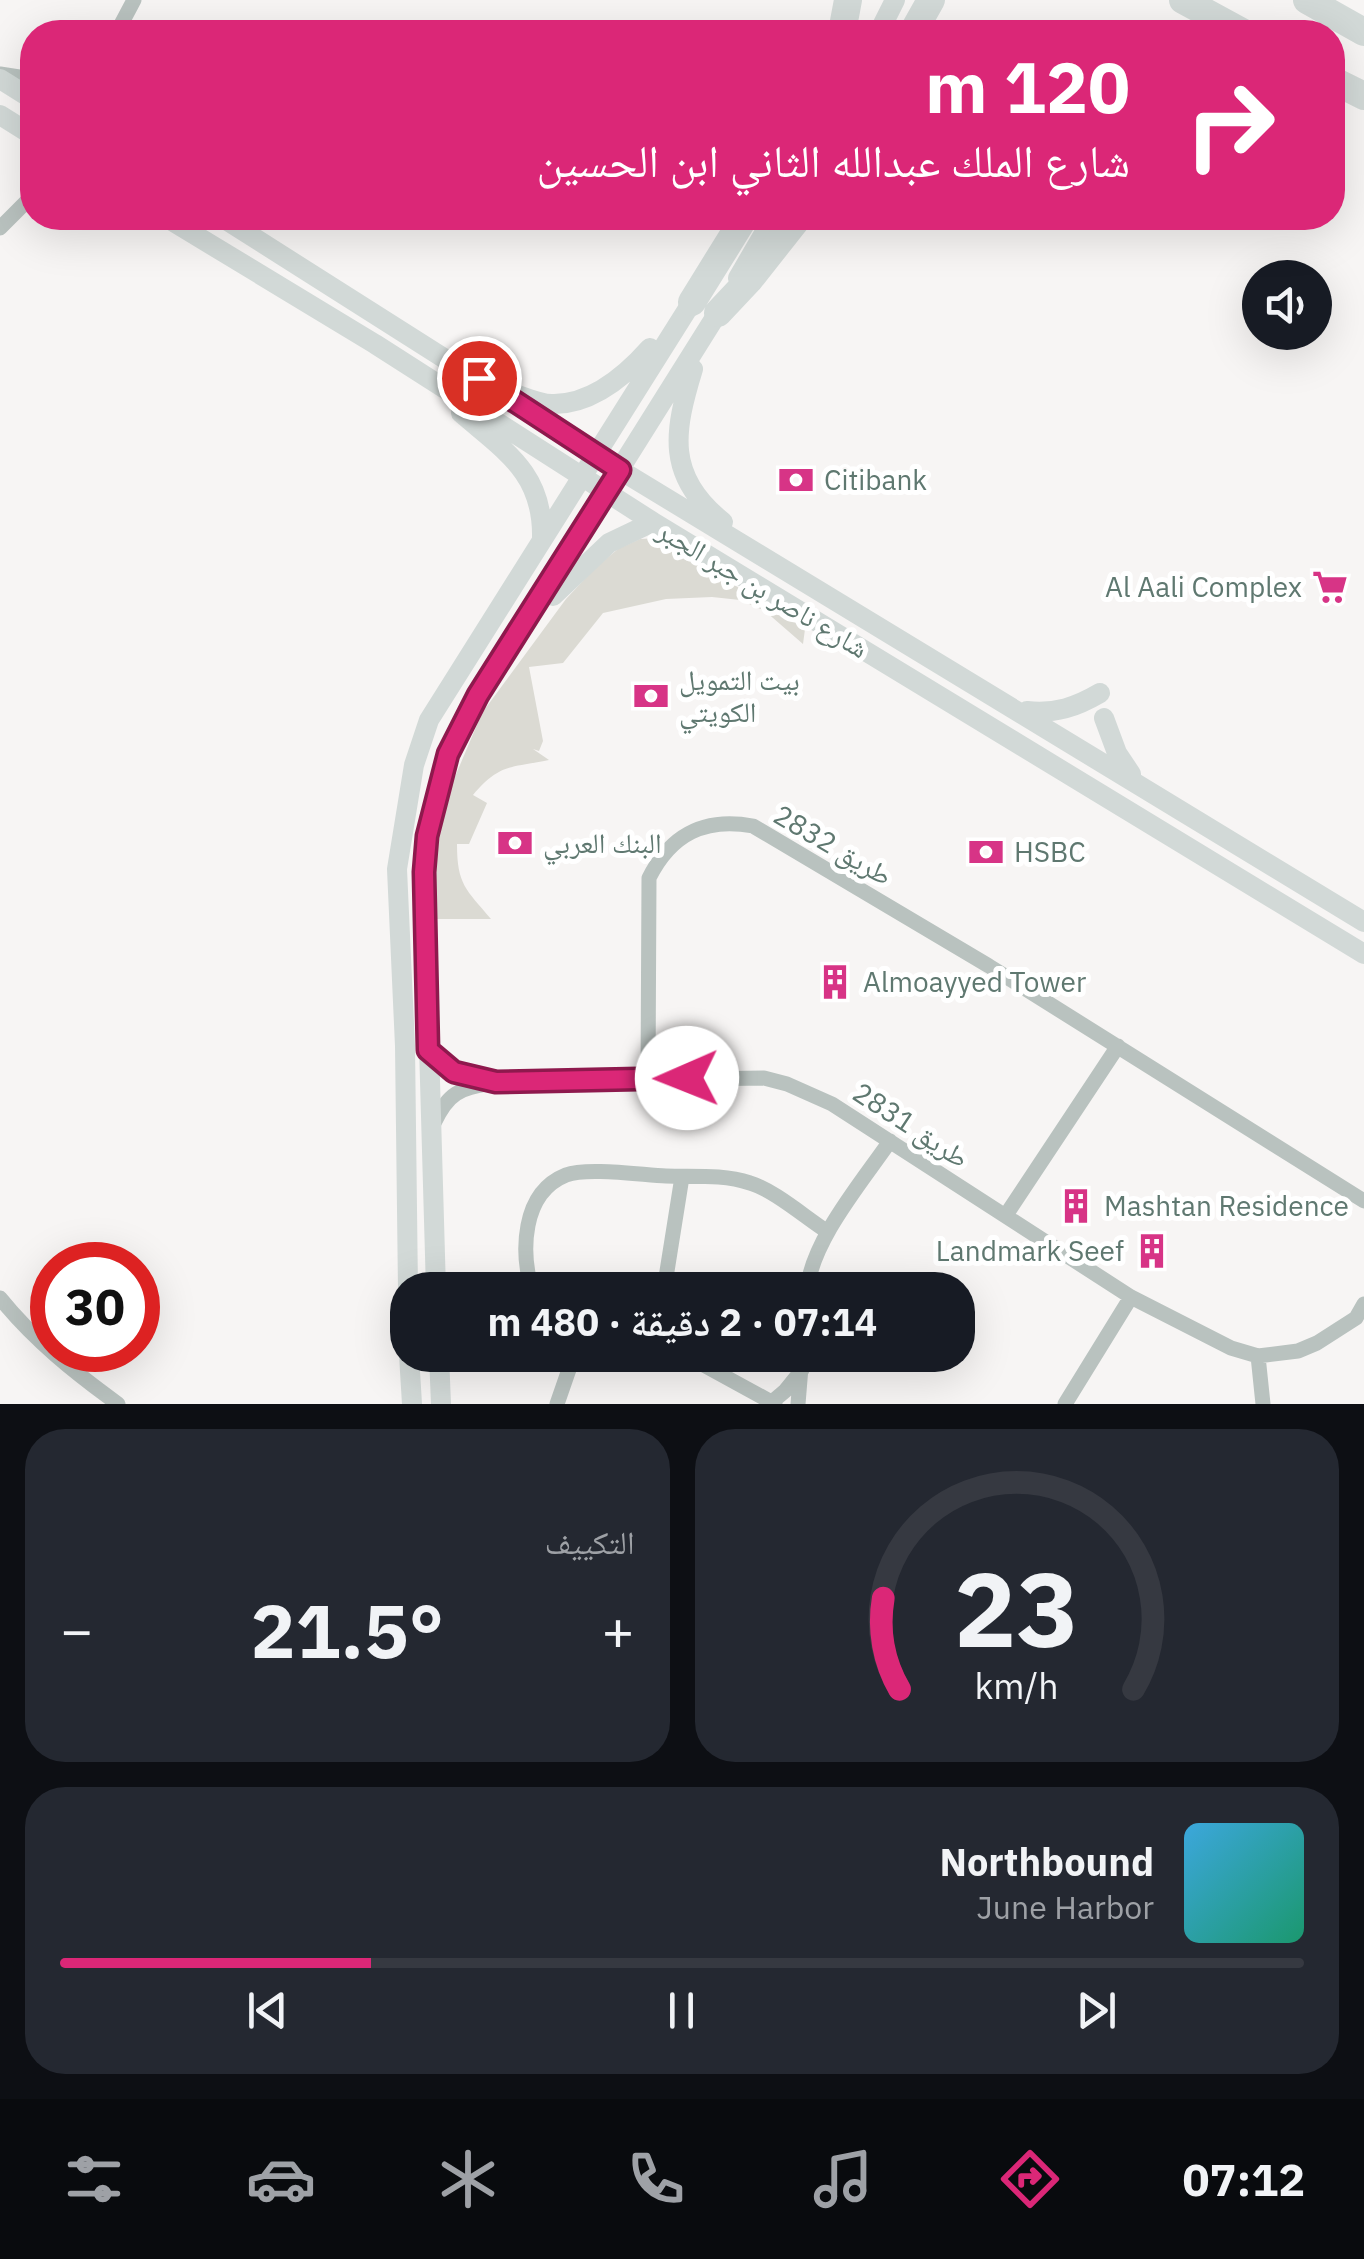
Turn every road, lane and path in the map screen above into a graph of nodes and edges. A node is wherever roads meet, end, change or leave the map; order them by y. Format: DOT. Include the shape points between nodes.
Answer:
graph roads {
  1 [pos="1170,0"];
  2 [pos="1183,0"];
  3 [pos="1307,0"];
  4 [pos="1315,0"];
  5 [pos="1211,16"];
  6 [pos="1219,20"];
  7 [pos="1343,20"];
  8 [pos="1364,32"];
  9 [pos="20,208"];
  10 [pos="0,228"];
  11 [pos="186,230"];
  12 [pos="242,230"];
  13 [pos="737,230"];
  14 [pos="766,230"];
  15 [pos="789,230"];
  16 [pos="692,302"];
  17 [pos="718,313"];
  18 [pos="700,343"];
  19 [pos="415,371"];
  20 [pos="479,378"];
  21 [pos="594,454"];
  22 [pos="620,470"];
  23 [pos="581,476"];
  24 [pos="606,493"];
  25 [pos="653,522"];
  26 [pos="542,538"];
  27 [pos="778,565"];
  28 [pos="520,630"];
  29 [pos="1100,693"];
  30 [pos="1021,710"];
  31 [pos="1104,718"];
  32 [pos="1139,783"];
  33 [pos="1364,922"];
  34 [pos="1364,954"];
  35 [pos="1118,1046"];
  36 [pos="428,1050"];
  37 [pos="648,1079"];
  38 [pos="496,1082"];
  39 [pos="430,1132"];
  40 [pos="890,1142"];
  41 [pos="682,1177"];
  42 [pos="1364,1201"];
  43 [pos="1006,1215"];
  44 [pos="828,1232"];
  45 [pos="408,1272"];
  46 [pos="435,1272"];
  47 [pos="526,1272"];
  48 [pos="667,1272"];
  49 [pos="811,1272"];
  50 [pos="1131,1297"];
  51 [pos="0,1298"];
  52 [pos="1361,1315"];
  53 [pos="1258,1356"];
  54 [pos="411,1372"];
  55 [pos="440,1372"];
  56 [pos="568,1372"];
  57 [pos="716,1372"];
  58 [pos="797,1372"];
  59 [pos="801,1372"];
  60 [pos="773,1403"];
  61 [pos="118,1404"];
  62 [pos="412,1404"];
  63 [pos="442,1404"];
  64 [pos="556,1404"];
  65 [pos="798,1404"];
  66 [pos="1065,1404"];
  67 [pos="1263,1404"];
  1 -- 5 [label="highway"];
  2 -- 5 [label="highway"];
  3 -- 7 [label="highway"];
  4 -- 8 [label="highway"];
  5 -- 6 [label="highway"];
  9 -- 10 [label="street"];
  11 -- 19 [label="main road, شارع ناصر بن جبر الجبر"];
  12 -- 20 [label="main road, شارع ناصر بن جبر الجبر"];
  13 -- 16 [label="highway"];
  14 -- 17 [label="main road"];
  15 -- 17 [label="highway"];
  16 -- 20 [label="main road" via="628,373 576,402 550,405"];
  16 -- 21 [label="main road"];
  17 -- 18 [label="main road"];
  18 -- 22 [label="main road"];
  18 -- 27 [label="main road" via="678,424 680,464 715,516"];
  19 -- 23 [label="main road, شارع ناصر بن جبر الجبر"];
  19 -- 26 [label="main road" via="531,481"];
  20 -- 21 [label="main road, شارع ناصر بن جبر الجبر"];
  21 -- 22 [label="main road, شارع ناصر بن جبر الجبر"];
  21 -- 23 [label="main road"];
  22 -- 24 [label="main road"];
  22 -- 27 [label="main road, شارع ناصر بن جبر الجبر"];
  23 -- 24 [label="main road, شارع ناصر بن جبر الجبر"];
  23 -- 26 [label="main road"];
  24 -- 25 [label="main road, شارع ناصر بن جبر الجبر"];
  24 -- 28 [label="main road"];
  25 -- 28 [label="main road" via="596,552"];
  25 -- 34 [label="main road, شارع ناصر بن جبر الجبر"];
  26 -- 45 [label="main road" via="429,720 401,833"];
  27 -- 30 [label="main road, شارع ناصر بن جبر الجبر"];
  28 -- 36 [label="main road" via="448,754 432,811 424,872"];
  29 -- 30 [label="main road" via="1056,712"];
  30 -- 32 [label="main road, شارع ناصر بن جبر الجبر"];
  31 -- 32 [label="main road" via="1116,753"];
  32 -- 33 [label="main road, شارع ناصر بن جبر الجبر"];
  35 -- 37 [label="street, طريق 2832" via="753,826 732,822 690,831 672,843 648,878"];
  35 -- 42 [label="street, طريق 2832"];
  35 -- 43 [label="street"];
  36 -- 38 [label="street, طريق 2831" via="454,1072"];
  36 -- 39 [label="main road"];
  37 -- 38 [label="street, طريق 2831"];
  37 -- 40 [label="street, طريق 2831" via="764,1078 832,1104"];
  38 -- 39 [label="street, طريق 2831" via="454,1093"];
  39 -- 46 [label="main road"];
  40 -- 43 [label="street, طريق 2831"];
  40 -- 44 [label="street"];
  41 -- 44 [label="street" via="754,1184"];
  41 -- 47 [label="street" via="566,1175 543,1192 529,1216"];
  41 -- 48 [label="street"];
  43 -- 50 [label="street, طريق 2831"];
  44 -- 49 [label="street"];
  50 -- 53 [label="street, طريق 2831"];
  50 -- 66 [label="street"];
  51 -- 61 [label="street" via="57,1358"];
  52 -- 53 [label="street" via="1298,1351"];
  53 -- 67 [label="street"];
  54 -- 62 [label="main road"];
  55 -- 63 [label="main road"];
  56 -- 64 [label="street"];
  57 -- 60 [label="street"];
  58 -- 60 [label="street"];
  59 -- 65 [label="street"];
}
